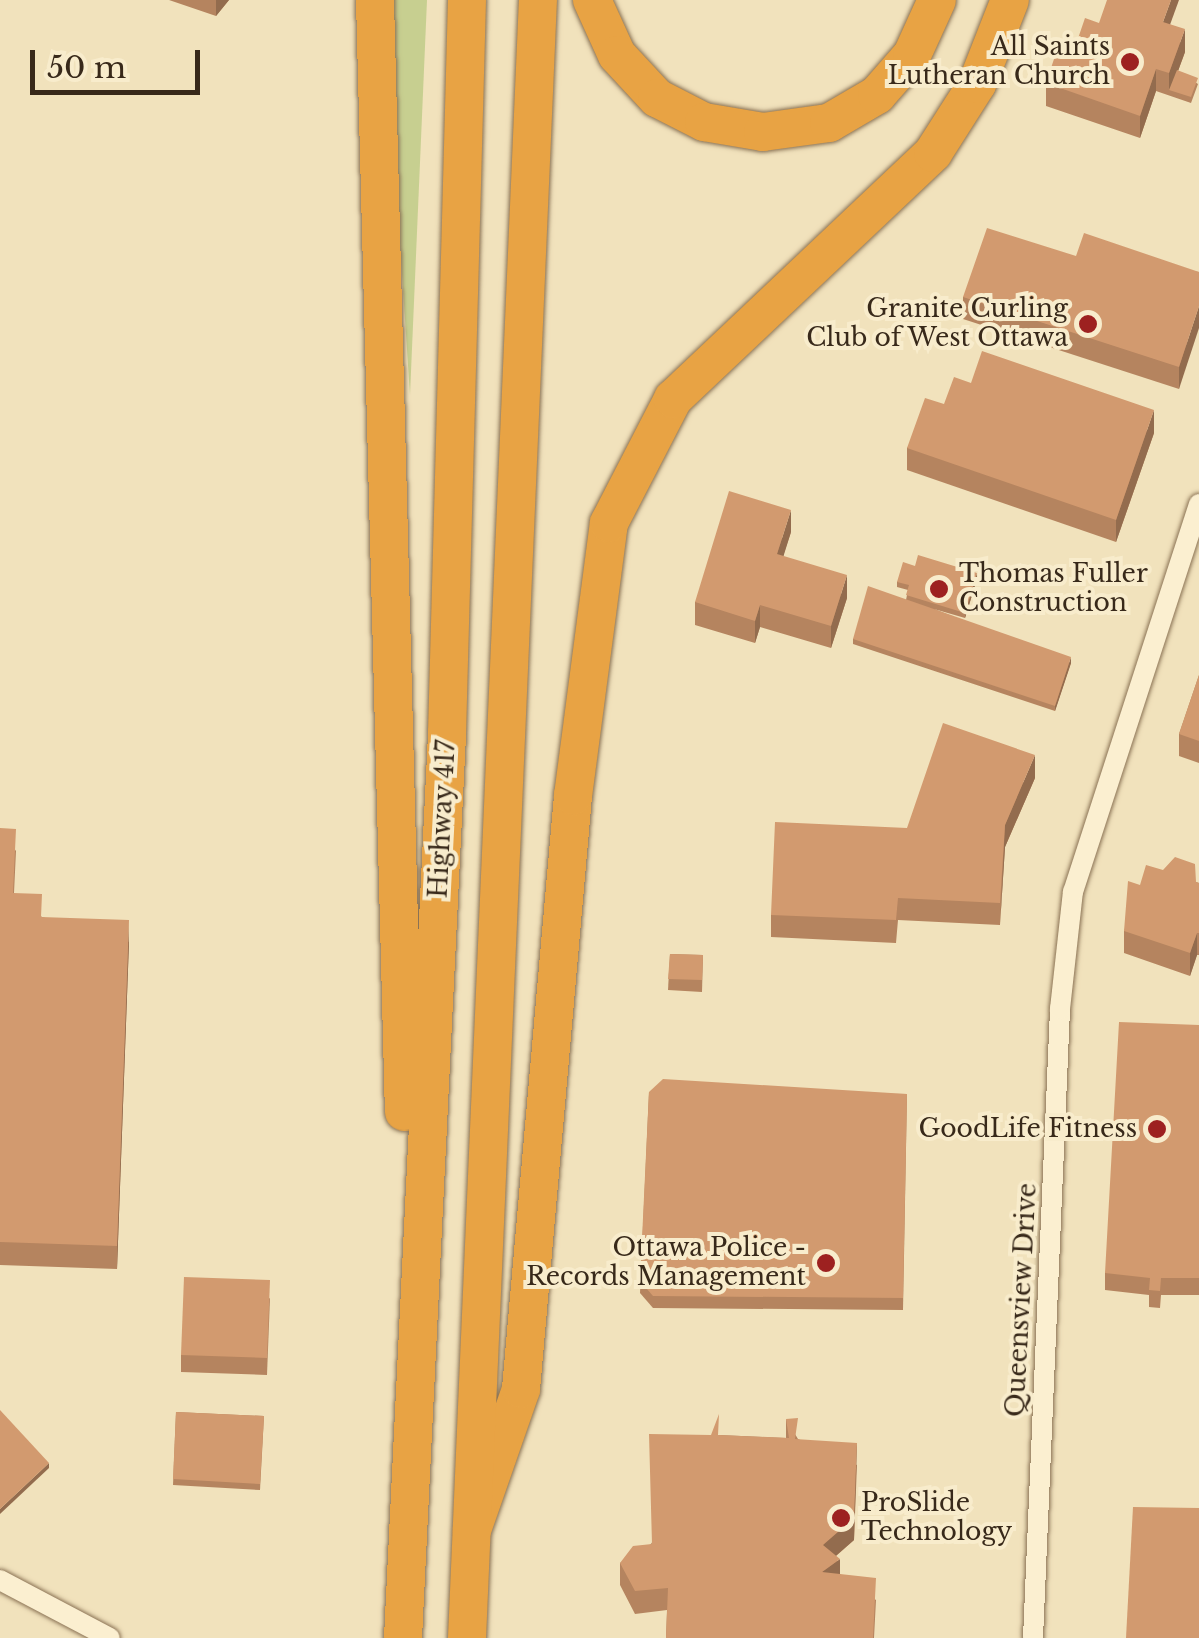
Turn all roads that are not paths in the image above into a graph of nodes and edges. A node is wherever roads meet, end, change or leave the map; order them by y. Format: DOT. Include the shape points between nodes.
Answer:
graph roads {
  1 [pos="375,0"];
  2 [pos="466,0"];
  3 [pos="538,0"];
  4 [pos="592,0"];
  5 [pos="937,0"];
  6 [pos="1010,0"];
  7 [pos="1199,504"];
  8 [pos="411,1424"];
  9 [pos="472,1530"];
  10 [pos="0,1580"];
  11 [pos="110,1638"];
  12 [pos="403,1638"];
  13 [pos="467,1638"];
  14 [pos="1033,1638"];
  1 -- 8 [label="highway"];
  2 -- 8 [label="highway, Highway 417" via="447,734"];
  3 -- 9 [label="highway"];
  4 -- 5 [label="highway" via="636,79 704,122 802,130 857,110 912,55"];
  6 -- 9 [label="highway" via="976,84 933,153 673,399 609,523 572,796 520,1389"];
  7 -- 14 [label="street, Queensview Drive" via="1073,892"];
  8 -- 12 [label="highway, Highway 417"];
  9 -- 13 [label="highway"];
  10 -- 11 [label="street"];
}
